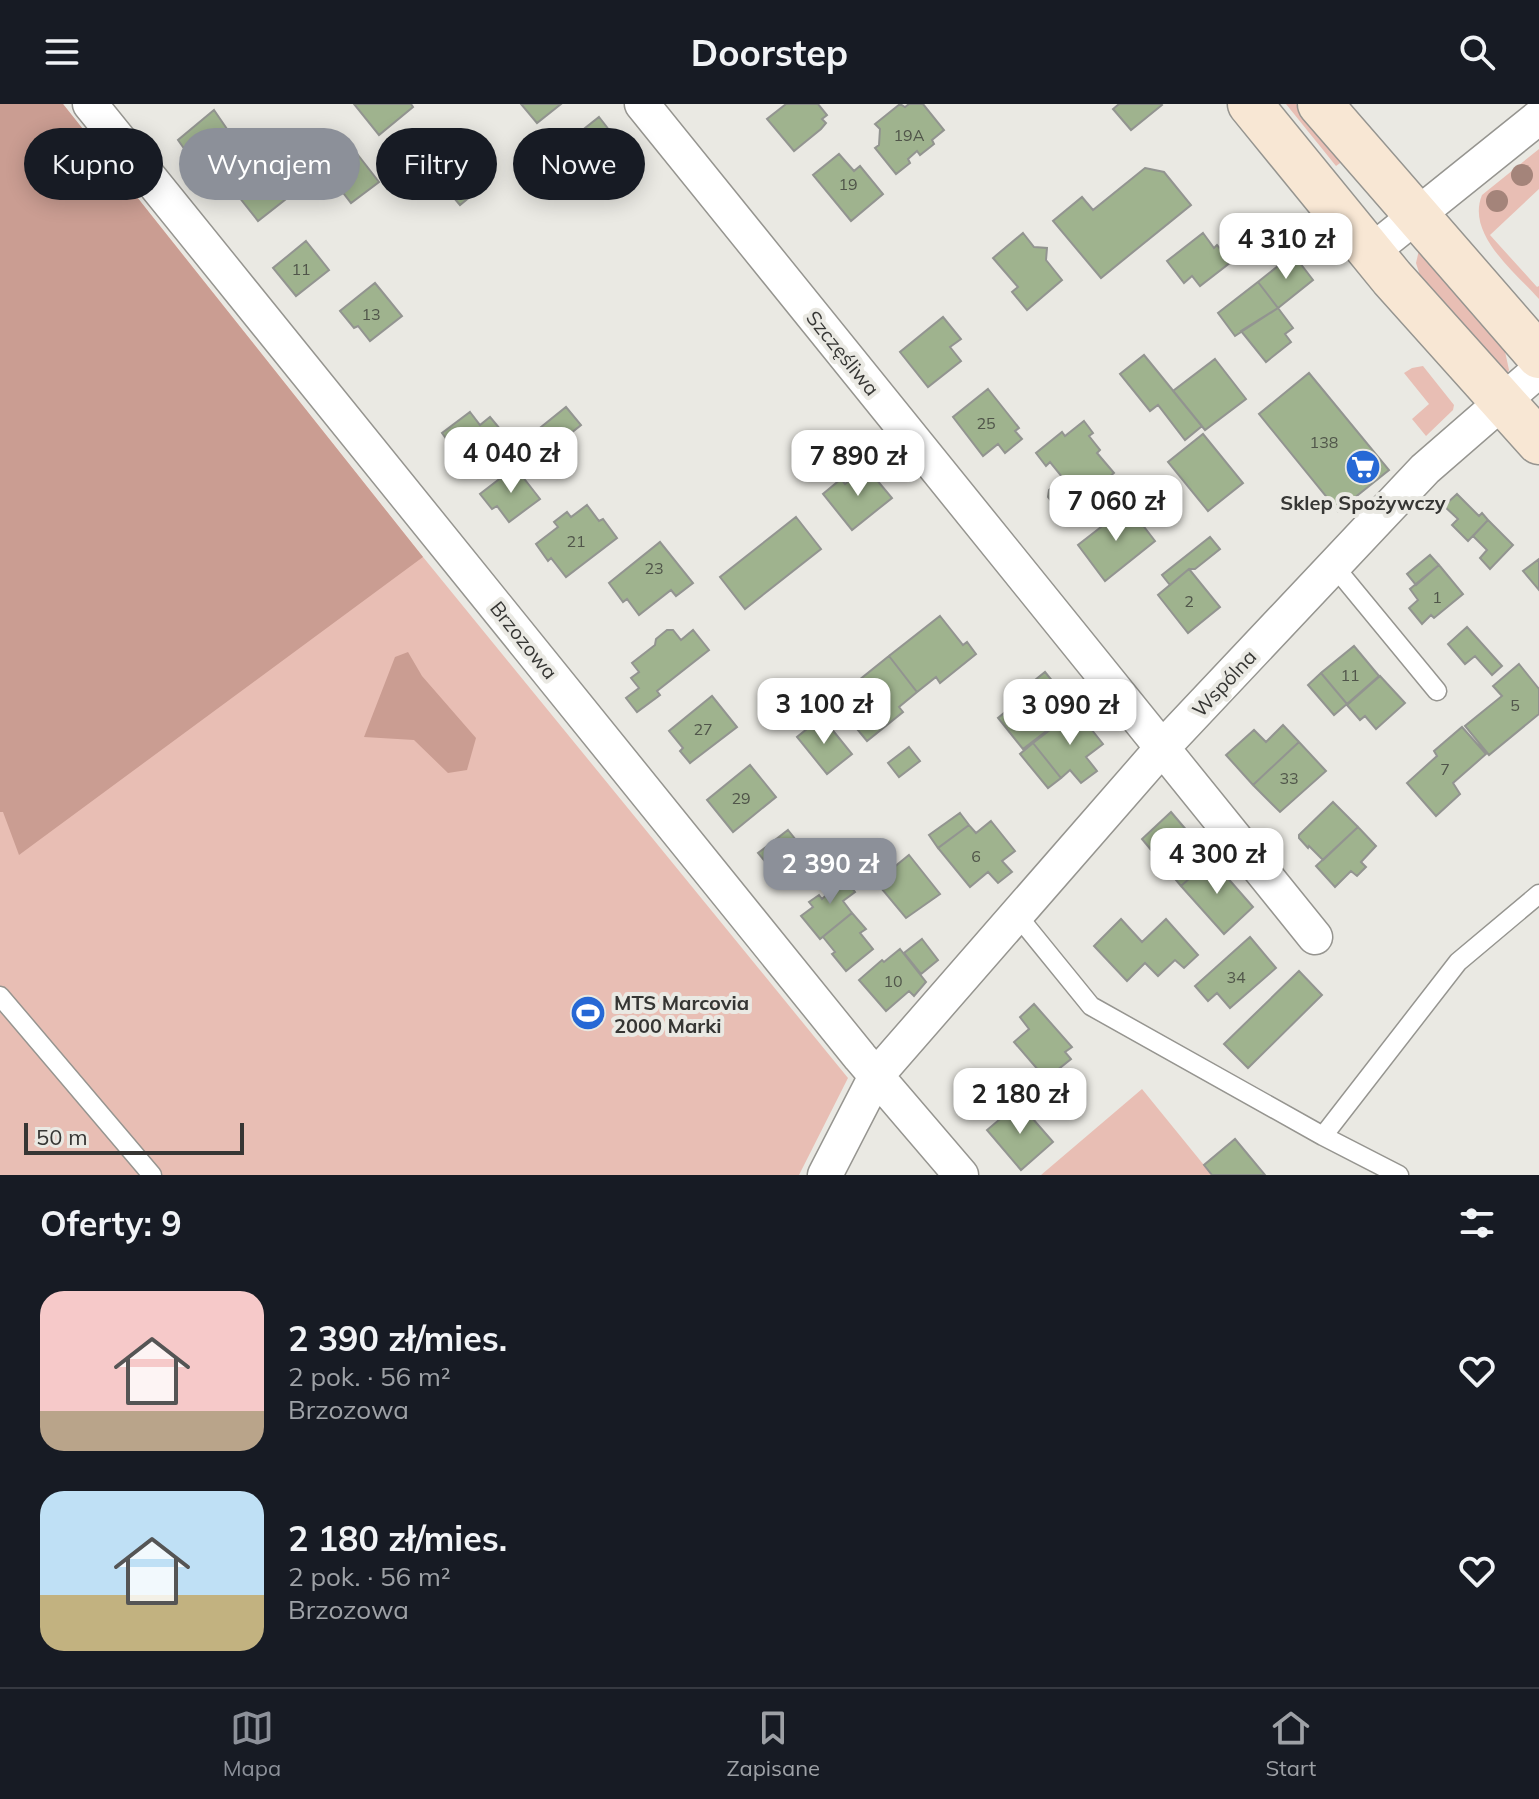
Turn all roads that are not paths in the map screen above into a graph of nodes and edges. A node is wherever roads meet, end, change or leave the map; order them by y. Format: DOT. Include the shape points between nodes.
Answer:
graph roads {
  1 [pos="90,104"];
  2 [pos="642,104"];
  3 [pos="1250,104"];
  4 [pos="1320,104"];
  5 [pos="1539,117"];
  6 [pos="1416,217"];
  7 [pos="1371,252"];
  8 [pos="1539,356"];
  9 [pos="1539,370"];
  10 [pos="1503,402"];
  11 [pos="1539,442"];
  12 [pos="1334,566"];
  13 [pos="1437,691"];
  14 [pos="1163,747"];
  15 [pos="1539,894"];
  16 [pos="1017,915"];
  17 [pos="1315,937"];
  18 [pos="0,996"];
  19 [pos="876,1076"];
  20 [pos="1323,1136"];
  21 [pos="152,1175"];
  22 [pos="825,1175"];
  23 [pos="961,1175"];
  24 [pos="1399,1175"];
  1 -- 19 [label="street, Brzozowa"];
  2 -- 14 [label="street, Szczęśliwa"];
  3 -- 7 [label="main road"];
  4 -- 6 [label="main road"];
  5 -- 6 [label="street"];
  6 -- 7 [label="street"];
  6 -- 8 [label="main road"];
  7 -- 10 [label="main road"];
  9 -- 10 [label="street, Wspólna"];
  10 -- 11 [label="main road"];
  10 -- 12 [label="street, Wspólna" via="1425,469"];
  12 -- 13 [label="lane"];
  12 -- 14 [label="street, Wspólna"];
  14 -- 16 [label="street, Wspólna"];
  14 -- 17 [label="street, Szczęśliwa"];
  15 -- 20 [label="lane" via="1458,962"];
  16 -- 19 [label="street, Wspólna"];
  16 -- 20 [label="lane" via="1091,1006"];
  18 -- 21 [label="lane"];
  19 -- 22 [label="street, Wspólna"];
  19 -- 23 [label="street, Brzozowa"];
  20 -- 24 [label="lane"];
}
